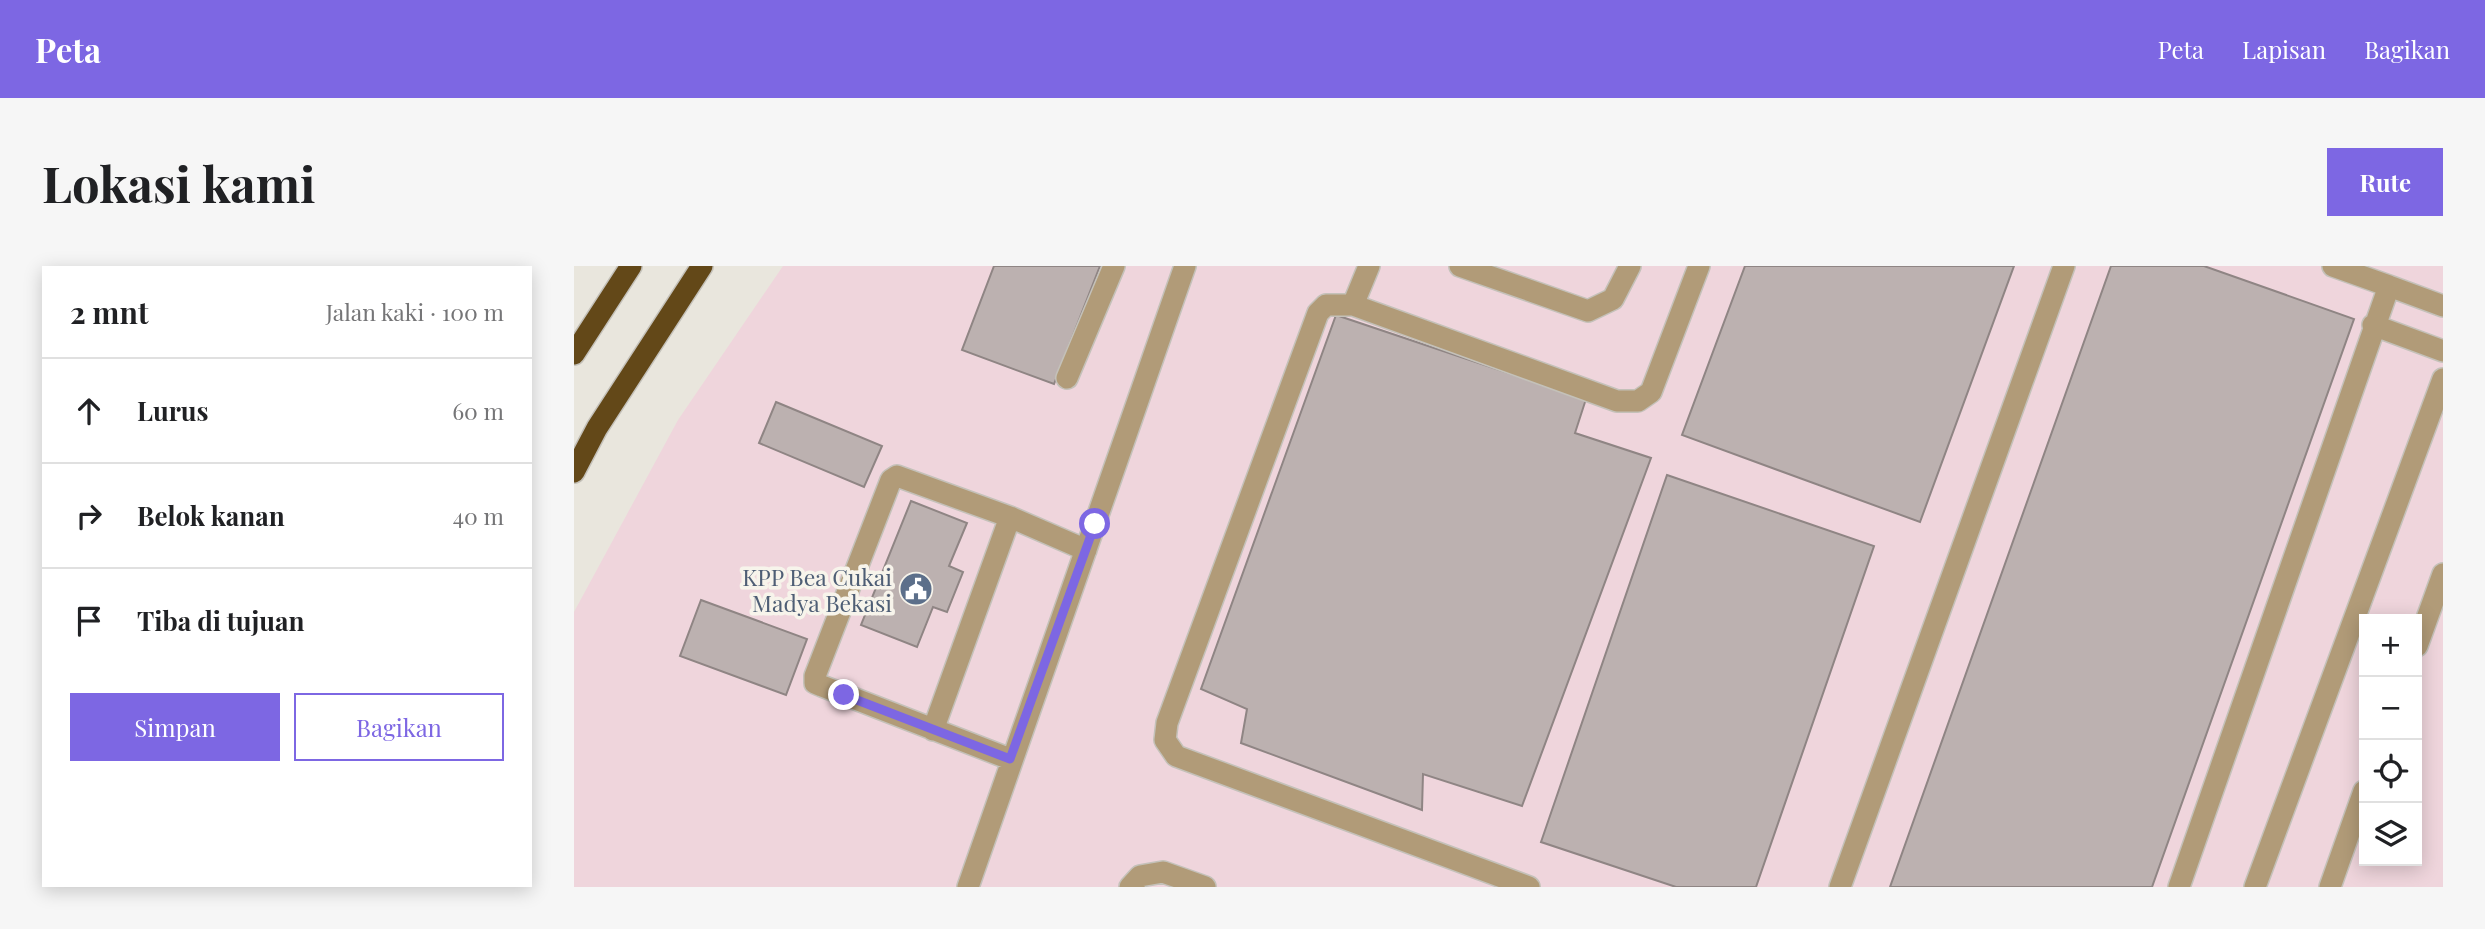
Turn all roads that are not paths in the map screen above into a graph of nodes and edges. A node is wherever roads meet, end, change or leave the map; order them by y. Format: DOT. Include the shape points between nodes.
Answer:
graph roads {
  1 [pos="631,266"];
  2 [pos="702,266"];
  3 [pos="1114,266"];
  4 [pos="1185,266"];
  5 [pos="1368,266"];
  6 [pos="1460,266"];
  7 [pos="1630,266"];
  8 [pos="1699,266"];
  9 [pos="2064,266"];
  10 [pos="2333,266"];
  11 [pos="2389,286"];
  12 [pos="1353,305"];
  13 [pos="2443,306"];
  14 [pos="2373,325"];
  15 [pos="2443,351"];
  16 [pos="574,354"];
  17 [pos="1067,378"];
  18 [pos="2443,379"];
  19 [pos="574,472"];
  20 [pos="1010,517"];
  21 [pos="1086,550"];
  22 [pos="2443,573"];
  23 [pos="2422,632"];
  24 [pos="933,730"];
  25 [pos="1010,759"];
  26 [pos="2360,803"];
  27 [pos="968,887"];
  28 [pos="1130,887"];
  29 [pos="1205,887"];
  30 [pos="1529,887"];
  31 [pos="1840,887"];
  32 [pos="2179,887"];
  33 [pos="2255,887"];
  34 [pos="2330,887"];
  1 -- 16 [label="highway"];
  2 -- 19 [label="highway" via="597,428"];
  3 -- 17 [label="lane"];
  4 -- 21 [label="lane"];
  5 -- 12 [label="lane"];
  6 -- 7 [label="lane" via="1588,311 1613,299"];
  8 -- 12 [label="lane" via="1651,392 1638,401 1618,401"];
  9 -- 31 [label="lane"];
  10 -- 11 [label="lane"];
  11 -- 13 [label="lane"];
  11 -- 14 [label="lane"];
  12 -- 30 [label="lane" via="1326,305 1318,313 1167,723 1165,740 1176,756"];
  14 -- 15 [label="lane"];
  14 -- 32 [label="lane"];
  18 -- 33 [label="lane"];
  20 -- 21 [label="lane"];
  20 -- 24 [label="lane"];
  20 -- 24 [label="lane" via="903,476 891,480 815,676 822,686"];
  21 -- 25 [label="lane"];
  22 -- 23 [label="lane"];
  24 -- 25 [label="lane"];
  25 -- 27 [label="lane"];
  26 -- 34 [label="lane"];
  28 -- 29 [label="lane" via="1140,876 1163,872"];
}
